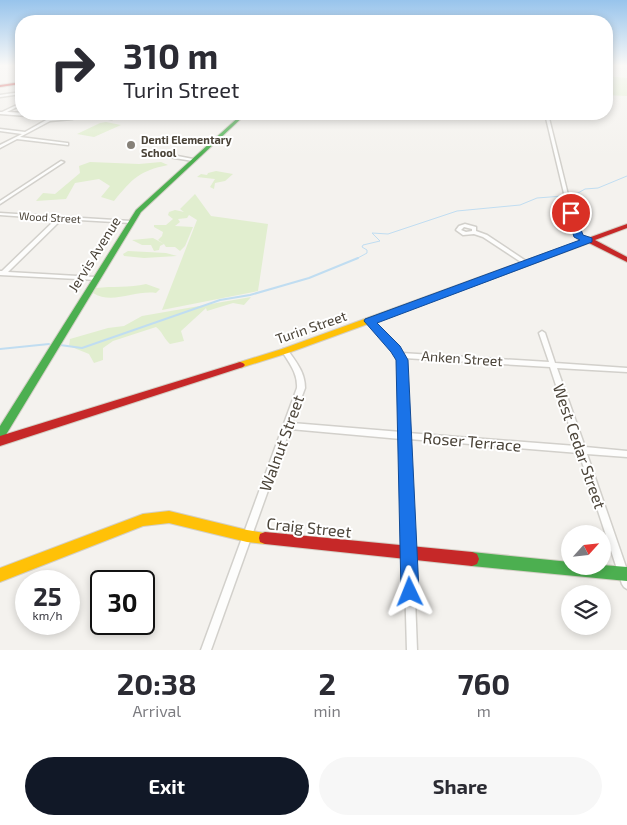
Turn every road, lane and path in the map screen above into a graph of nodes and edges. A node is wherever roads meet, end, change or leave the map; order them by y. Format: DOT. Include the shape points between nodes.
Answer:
graph roads {
  1 [pos="15,107"];
  2 [pos="1,113"];
  3 [pos="15,115"];
  4 [pos="49,120"];
  5 [pos="237,120"];
  6 [pos="547,120"];
  7 [pos="0,130"];
  8 [pos="26,133"];
  9 [pos="16,138"];
  10 [pos="67,144"];
  11 [pos="0,147"];
  12 [pos="163,154"];
  13 [pos="193,160"];
  14 [pos="62,162"];
  15 [pos="0,203"];
  16 [pos="0,214"];
  17 [pos="60,218"];
  18 [pos="131,222"];
  19 [pos="627,226"];
  20 [pos="474,232"];
  21 [pos="589,240"];
  22 [pos="627,260"];
  23 [pos="526,263"];
  24 [pos="1,274"];
  25 [pos="94,279"];
  26 [pos="369,321"];
  27 [pos="542,333"];
  28 [pos="285,352"];
  29 [pos="400,355"];
  30 [pos="524,362"];
  31 [pos="553,365"];
  32 [pos="627,370"];
  33 [pos="288,426"];
  34 [pos="0,435"];
  35 [pos="404,436"];
  36 [pos="0,441"];
  37 [pos="581,450"];
  38 [pos="627,454"];
  39 [pos="247,536"];
  40 [pos="409,553"];
  41 [pos="625,574"];
  42 [pos="0,575"];
  43 [pos="627,584"];
  44 [pos="206,650"];
  45 [pos="412,650"];
  1 -- 2 [label="street"];
  2 -- 3 [label="street"];
  4 -- 8 [label="street"];
  5 -- 13 [label="street, Jervis Avenue"];
  6 -- 21 [label="street" via="575,231 579,237"];
  7 -- 8 [label="street"];
  8 -- 9 [label="street"];
  9 -- 10 [label="street"];
  9 -- 11 [label="street"];
  12 -- 13 [label="street"];
  13 -- 18 [label="street, Jervis Avenue" via="144,205"];
  14 -- 15 [label="street"];
  16 -- 17 [label="street, Wood Street"];
  17 -- 18 [label="street, Wood Street"];
  17 -- 24 [label="street"];
  18 -- 25 [label="street, Jervis Avenue"];
  19 -- 21 [label="street, Turin Street"];
  20 -- 23 [label="street" via="486,236"];
  21 -- 22 [label="street"];
  21 -- 23 [label="street, Turin Street"];
  23 -- 26 [label="street, Turin Street"];
  24 -- 25 [label="street"];
  25 -- 34 [label="street, Jervis Avenue"];
  26 -- 28 [label="street, Turin Street"];
  26 -- 29 [label="street"];
  27 -- 31 [label="street, West Cedar Street"];
  28 -- 33 [label="street, Walnut Street" via="302,380"];
  28 -- 36 [label="street, Turin Street"];
  29 -- 30 [label="street, Anken Street"];
  29 -- 35 [label="street"];
  30 -- 31 [label="street, West Cedar Street"];
  31 -- 32 [label="street"];
  31 -- 37 [label="street, West Cedar Street"];
  33 -- 35 [label="street, Roser Terrace"];
  33 -- 39 [label="street, Walnut Street"];
  35 -- 37 [label="street, Roser Terrace"];
  35 -- 40 [label="street"];
  37 -- 38 [label="street, Roser Terrace"];
  37 -- 41 [label="street, West Cedar Street"];
  39 -- 40 [label="street, Craig Street"];
  39 -- 42 [label="street, Craig Street" via="159,517 142,520"];
  39 -- 44 [label="street, Walnut Street"];
  40 -- 41 [label="street, Craig Street"];
  40 -- 45 [label="street"];
  41 -- 43 [label="street, West Cedar Street"];
}
